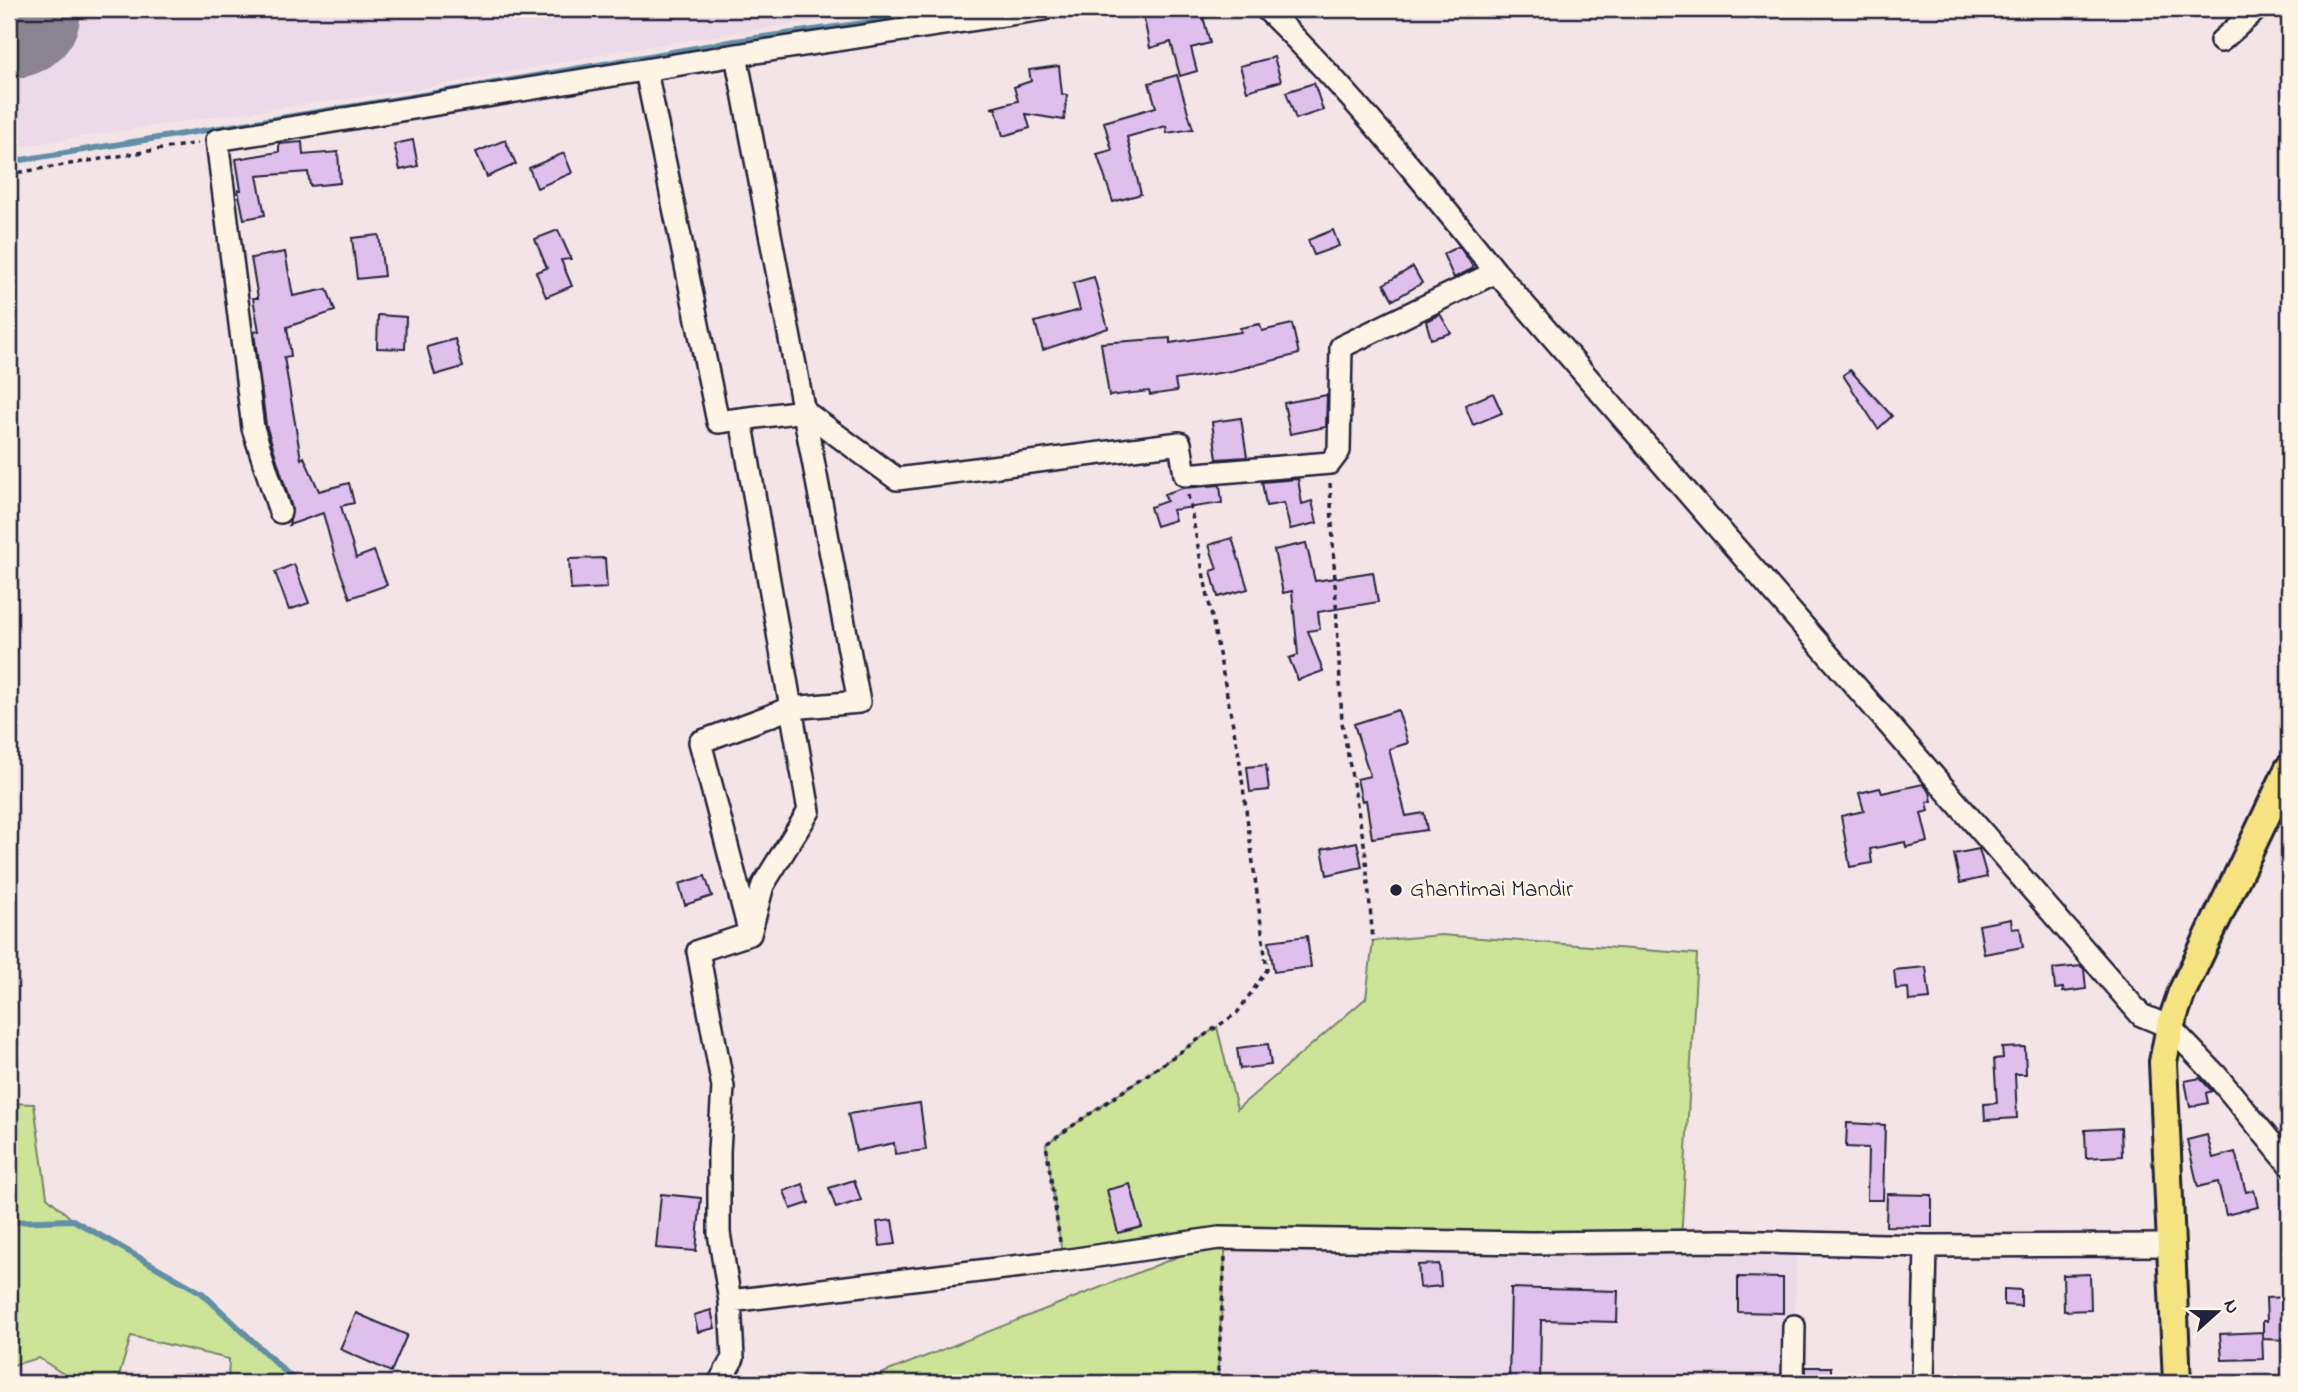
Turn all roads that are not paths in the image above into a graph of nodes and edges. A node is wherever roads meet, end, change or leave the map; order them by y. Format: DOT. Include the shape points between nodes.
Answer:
graph roads {
  1 [pos="1044,9"];
  2 [pos="1266,9"];
  3 [pos="2257,9"];
  4 [pos="2221,41"];
  5 [pos="736,55"];
  6 [pos="646,71"];
  7 [pos="1496,272"];
  8 [pos="804,411"];
  9 [pos="741,419"];
  10 [pos="280,512"];
  11 [pos="791,708"];
  12 [pos="2289,768"];
  13 [pos="750,934"];
  14 [pos="2170,1027"];
  15 [pos="2289,1164"];
  16 [pos="2172,1245"];
  17 [pos="1926,1246"];
  18 [pos="730,1301"];
  19 [pos="1794,1325"];
  20 [pos="719,1383"];
  21 [pos="1793,1383"];
  22 [pos="1923,1383"];
  23 [pos="2177,1383"];
  1 -- 5 [label="street"];
  2 -- 7 [label="street" via="1306,48"];
  3 -- 4 [label="street"];
  5 -- 6 [label="street"];
  5 -- 8 [label="street"];
  6 -- 9 [label="street" via="718,422"];
  6 -- 10 [label="street" via="217,140 253,428"];
  7 -- 8 [label="street" via="1341,347 1339,452 1330,463 1185,475 1180,443 897,479"];
  7 -- 14 [label="street" via="2132,1005 2141,1015"];
  8 -- 9 [label="street"];
  8 -- 11 [label="street" via="859,702"];
  9 -- 11 [label="street"];
  11 -- 13 [label="street" via="809,810 763,885"];
  11 -- 13 [label="street" via="700,742"];
  12 -- 14 [label="main road" via="2182,992"];
  13 -- 18 [label="street" via="698,951 723,1087 719,1233"];
  14 -- 15 [label="street" via="2216,1074"];
  14 -- 16 [label="main road" via="2163,1062"];
  16 -- 17 [label="street"];
  16 -- 23 [label="main road"];
  17 -- 18 [label="street" via="1226,1238"];
  17 -- 22 [label="street"];
  18 -- 20 [label="street" via="733,1358"];
  19 -- 21 [label="street"];
}
